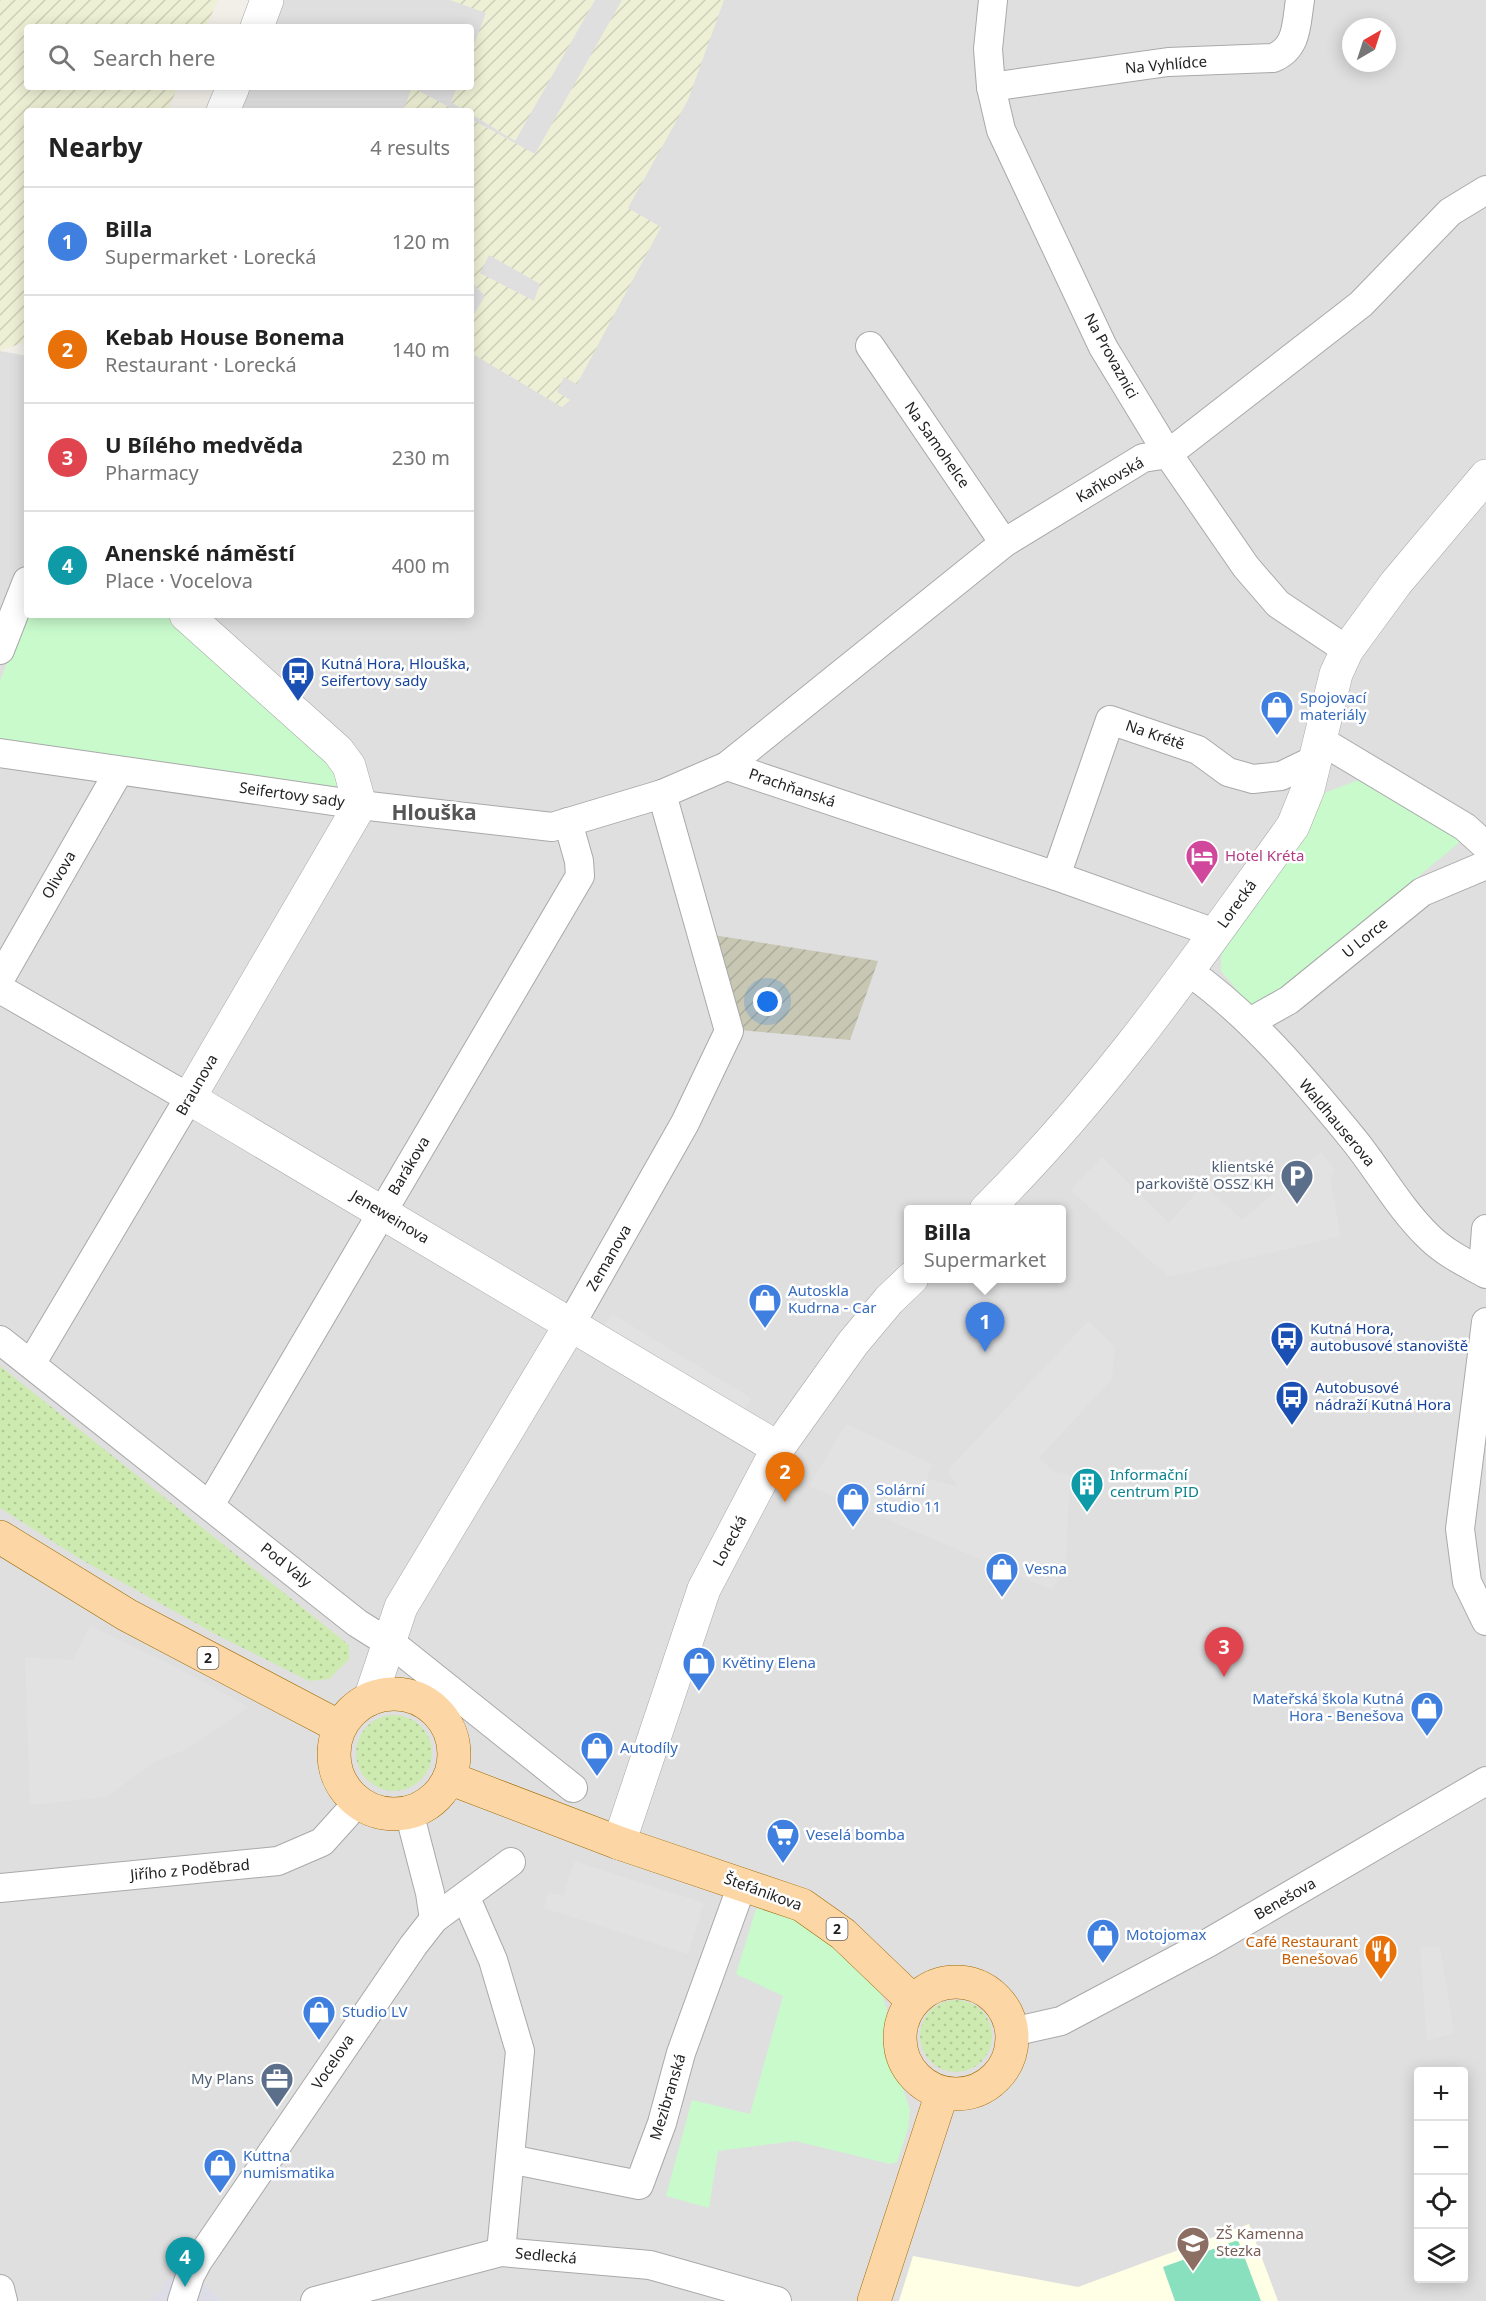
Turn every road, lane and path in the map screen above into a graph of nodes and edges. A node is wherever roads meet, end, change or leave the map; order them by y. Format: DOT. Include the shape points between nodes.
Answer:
graph roads {
  1 [pos="267,0"];
  2 [pos="993,0"];
  3 [pos="1300,0"];
  4 [pos="258,24"];
  5 [pos="991,87"];
  6 [pos="232,90"];
  7 [pos="224,108"];
  8 [pos="1486,190"];
  9 [pos="870,346"];
  10 [pos="1168,454"];
  11 [pos="1486,476"];
  12 [pos="1004,543"];
  13 [pos="24,588"];
  14 [pos="189,618"];
  15 [pos="0,650"];
  16 [pos="1347,650"];
  17 [pos="1318,749"];
  18 [pos="0,753"];
  19 [pos="728,766"];
  20 [pos="119,771"];
  21 [pos="662,794"];
  22 [pos="360,805"];
  23 [pos="568,822"];
  24 [pos="1486,846"];
  25 [pos="1486,865"];
  26 [pos="1056,876"];
  27 [pos="1215,933"];
  28 [pos="1188,971"];
  29 [pos="0,979"];
  30 [pos="0,989"];
  31 [pos="1250,1022"];
  32 [pos="189,1098"];
  33 [pos="990,1205"];
  34 [pos="382,1212"];
  35 [pos="1486,1229"];
  36 [pos="1486,1266"];
  37 [pos="1486,1274"];
  38 [pos="907,1283"];
  39 [pos="1486,1322"];
  40 [pos="571,1324"];
  41 [pos="0,1340"];
  42 [pos="31,1364"];
  43 [pos="778,1448"];
  44 [pos="210,1505"];
  45 [pos="0,1537"];
  46 [pos="1486,1621"];
  47 [pos="388,1643"];
  48 [pos="370,1699"];
  49 [pos="340,1727"];
  50 [pos="449,1778"];
  51 [pos="1486,1781"];
  52 [pos="573,1788"];
  53 [pos="358,1802"];
  54 [pos="409,1812"];
  55 [pos="619,1843"];
  56 [pos="511,1862"];
  57 [pos="742,1885"];
  58 [pos="0,1888"];
  59 [pos="466,1898"];
  60 [pos="434,1919"];
  61 [pos="913,2001"];
  62 [pos="1012,2032"];
  63 [pos="942,2093"];
  64 [pos="510,2159"];
  65 [pos="501,2252"];
  66 [pos="0,2289"];
  67 [pos="3,2301"];
  68 [pos="182,2301"];
  69 [pos="315,2301"];
  70 [pos="777,2301"];
  71 [pos="874,2301"];
  1 -- 4 [label="street"];
  2 -- 5 [label="street, Na Provaznici" via="988,49"];
  3 -- 5 [label="street, Na Vyhlídce" via="1290,47 1273,58 1168,62"];
  5 -- 10 [label="street, Na Provaznici" via="1001,130 1103,347"];
  6 -- 7 [label="street"];
  8 -- 10 [label="street, Kaňkovská" via="1450,212 1361,303"];
  9 -- 12 [label="street, Na Samohelce"];
  10 -- 12 [label="street, Kaňkovská" via="1143,458"];
  10 -- 16 [label="street, Na Provaznici" via="1246,567 1278,604"];
  11 -- 16 [label="street, Lorecká" via="1396,583"];
  12 -- 19 [label="street, Kaňkovská"];
  13 -- 15 [label="street"];
  14 -- 22 [label="street, Seifertovy sady" via="338,751 349,766"];
  16 -- 17 [label="street, Lorecká" via="1336,674"];
  17 -- 24 [label="street" via="1465,827"];
  17 -- 26 [label="street, Na Krétě" via="1281,776 1253,779 1228,772 1198,750 1110,720"];
  17 -- 27 [label="street, Lorecká" via="1293,826"];
  18 -- 20 [label="street, Seifertovy sady"];
  19 -- 21 [label="street"];
  19 -- 26 [label="street, Prachňanská"];
  20 -- 22 [label="street, Seifertovy sady"];
  20 -- 29 [label="street, Olivova"];
  21 -- 23 [label="street"];
  21 -- 40 [label="street, Zemanova" via="729,1031 685,1123"];
  22 -- 23 [label="street" via="552,827"];
  22 -- 32 [label="street, Braunova"];
  23 -- 34 [label="street, Barákova" via="580,876"];
  25 -- 31 [label="street, U Lorce" via="1422,892 1289,1000"];
  26 -- 27 [label="street, Prachňanská"];
  27 -- 28 [label="street, Lorecká"];
  28 -- 31 [label="street, Waldhauserova"];
  28 -- 33 [label="street, Lorecká" via="1093,1096"];
  30 -- 32 [label="street, Jeneweinova"];
  31 -- 37 [label="street, Waldhauserova" via="1354,1140 1430,1238"];
  32 -- 34 [label="street, Jeneweinova"];
  32 -- 42 [label="street, Braunova"];
  34 -- 40 [label="street, Jeneweinova"];
  34 -- 44 [label="street, Barákova"];
  35 -- 36 [label="street"];
  38 -- 43 [label="street, Lorecká" via="853,1343"];
  39 -- 46 [label="street" via="1460,1529 1467,1582"];
  40 -- 43 [label="street, Jeneweinova"];
  40 -- 47 [label="street, Zemanova" via="401,1607"];
  41 -- 42 [label="street, Pod Valy"];
  42 -- 44 [label="street, Pod Valy"];
  43 -- 55 [label="street, Lorecká" via="704,1589"];
  44 -- 47 [label="street, Pod Valy" via="357,1623"];
  45 -- 49 [label="main road, 2" via="127,1615"];
  47 -- 48 [label="street, Zemanova"];
  47 -- 52 [label="street, Pod Valy"];
  48 -- 49 [label="main road"];
  48 -- 50 [label="main road" via="387,1694 405,1695 437,1712 448,1726 453,1743 454,1761"];
  49 -- 53 [label="main road" via="334,1747 336,1768 344,1787"];
  50 -- 54 [label="main road" via="433,1800"];
  50 -- 55 [label="main road, 2"];
  51 -- 62 [label="street, Benešova" via="1208,1943 1061,2020"];
  53 -- 54 [label="main road" via="382,1812"];
  53 -- 58 [label="street, Jiřího z Poděbrad" via="322,1842 278,1861"];
  54 -- 60 [label="street"];
  55 -- 57 [label="main road, Štefánikova / 2"];
  56 -- 59 [label="street"];
  57 -- 61 [label="main road, Štefánikova / 2" via="816,1913"];
  57 -- 64 [label="street, Mezibranská" via="681,2053 662,2123 639,2185"];
  59 -- 60 [label="street"];
  59 -- 64 [label="street" via="493,1960 520,2051"];
  60 -- 68 [label="street, Vocelova" via="198,2262"];
  61 -- 62 [label="main road" via="942,1983 967,1982 1000,2002"];
  61 -- 63 [label="main road" via="901,2024 901,2053 916,2078"];
  62 -- 63 [label="main road" via="1007,2062 993,2080 973,2092"];
  63 -- 71 [label="main road"];
  64 -- 65 [label="street"];
  65 -- 69 [label="street, Sedlecká"];
  65 -- 70 [label="street, Sedlecká" via="650,2265"];
  66 -- 67 [label="street"];
}
